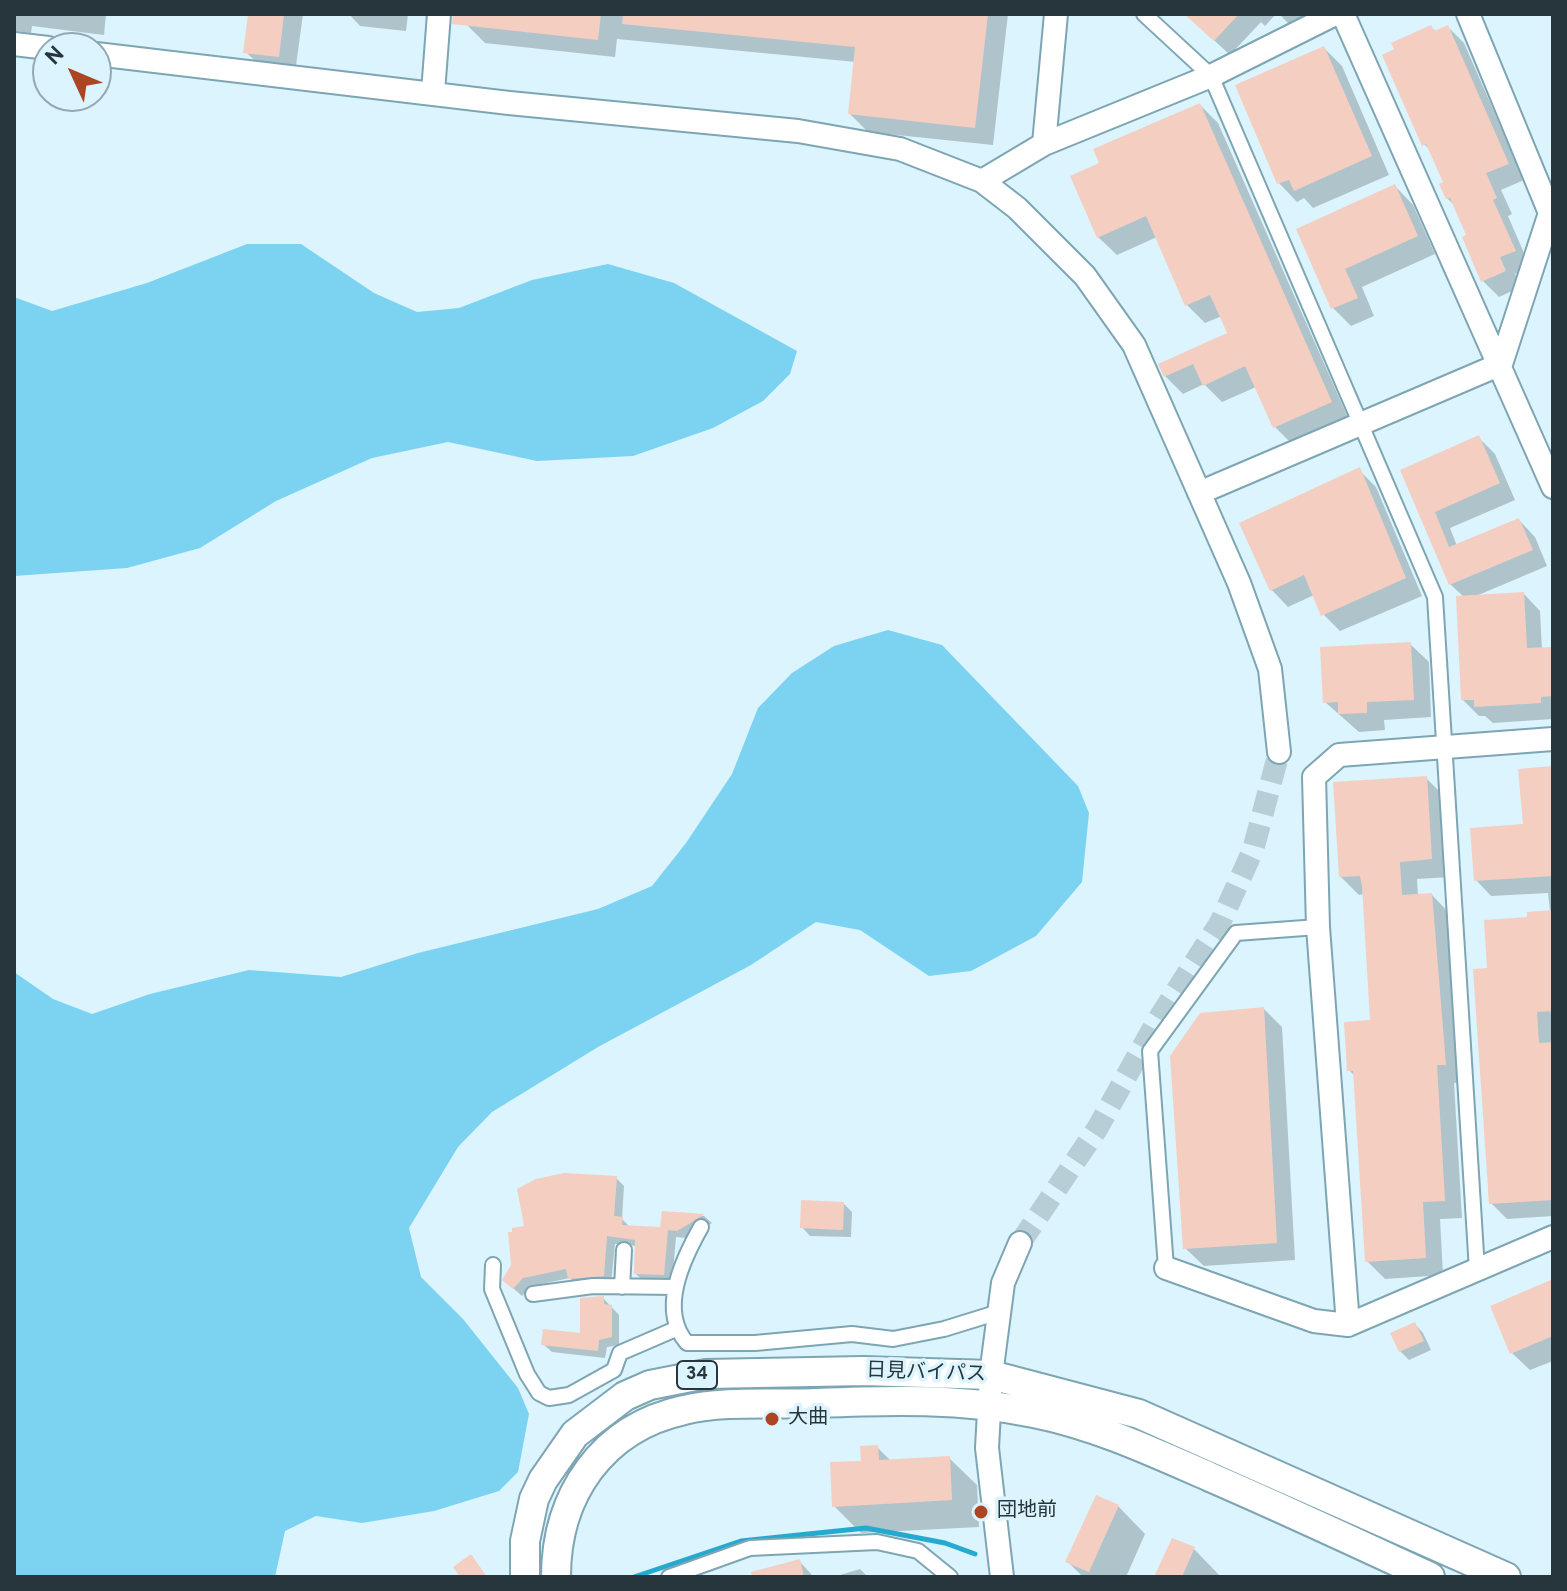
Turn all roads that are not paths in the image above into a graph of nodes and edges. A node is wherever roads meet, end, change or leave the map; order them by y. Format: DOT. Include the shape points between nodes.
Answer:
graph roads {
  1 [pos="439,14"];
  2 [pos="1056,14"];
  3 [pos="1144,14"];
  4 [pos="1335,14"];
  5 [pos="1343,14"];
  6 [pos="1468,14"];
  7 [pos="112,56"];
  8 [pos="1211,76"];
  9 [pos="433,92"];
  10 [pos="1044,144"];
  11 [pos="982,181"];
  12 [pos="1501,364"];
  13 [pos="1361,423"];
  14 [pos="1553,487"];
  15 [pos="1199,493"];
  16 [pos="1553,739"];
  17 [pos="1444,746"];
  18 [pos="1279,752"];
  19 [pos="1318,927"];
  20 [pos="701,1227"];
  21 [pos="1553,1237"];
  22 [pos="1020,1243"];
  23 [pos="624,1250"];
  24 [pos="493,1265"];
  25 [pos="1166,1268"];
  26 [pos="1477,1270"];
  27 [pos="622,1287"];
  28 [pos="676,1287"];
  29 [pos="533,1294"];
  30 [pos="999,1312"];
  31 [pos="1348,1325"];
  32 [pos="678,1328"];
  33 [pos="991,1375"];
  34 [pos="991,1407"];
  35 [pos="525,1577"];
  36 [pos="556,1577"];
  37 [pos="669,1577"];
  38 [pos="950,1577"];
  39 [pos="1002,1577"];
  40 [pos="1430,1577"];
  41 [pos="1506,1577"];
  1 -- 9 [label="street"];
  2 -- 10 [label="street"];
  3 -- 8 [label="street"];
  4 -- 8 [label="street"];
  5 -- 12 [label="street"];
  6 -- 12 [label="street" via="1550,213"];
  7 -- 9 [label="street"];
  8 -- 10 [label="street"];
  8 -- 13 [label="street"];
  9 -- 11 [label="street" via="798,131 900,149"];
  10 -- 11 [label="street"];
  11 -- 15 [label="street" via="1039,229 1108,305 1134,345"];
  12 -- 13 [label="street"];
  12 -- 14 [label="street"];
  13 -- 15 [label="street"];
  13 -- 17 [label="street" via="1435,597"];
  15 -- 18 [label="street" via="1270,669"];
  16 -- 17 [label="street"];
  17 -- 19 [label="street" via="1339,755 1314,777"];
  17 -- 26 [label="street"];
  19 -- 25 [label="street" via="1236,933 1150,1051"];
  19 -- 31 [label="street"];
  20 -- 28 [label="street"];
  21 -- 26 [label="street"];
  22 -- 30 [label="street" via="1003,1283"];
  23 -- 27 [label="street"];
  24 -- 32 [label="street" via="492,1289 527,1374 549,1398 569,1395 614,1370 620,1353"];
  25 -- 31 [label="street" via="1314,1321"];
  26 -- 31 [label="street"];
  27 -- 28 [label="street"];
  27 -- 29 [label="street"];
  28 -- 32 [label="street"];
  30 -- 32 [label="street" via="893,1339 852,1334 687,1343"];
  30 -- 33 [label="street"];
  33 -- 34 [label="street"];
  33 -- 35 [label="highway, 日見バイパス / 34" via="706,1374 650,1385 602,1411 553,1462 534,1499 525,1541"];
  33 -- 41 [label="highway, 日見バイパス / 34" via="1139,1414"];
  34 -- 36 [label="highway, 日見バイパス / 34" via="942,1401 704,1407 644,1423 601,1452 581,1478 565,1514"];
  34 -- 39 [label="street" via="987,1448"];
  34 -- 40 [label="highway, 日見バイパス / 34" via="1035,1413 1127,1440"];
  37 -- 38 [label="street" via="750,1548 877,1542 918,1551"];
}
